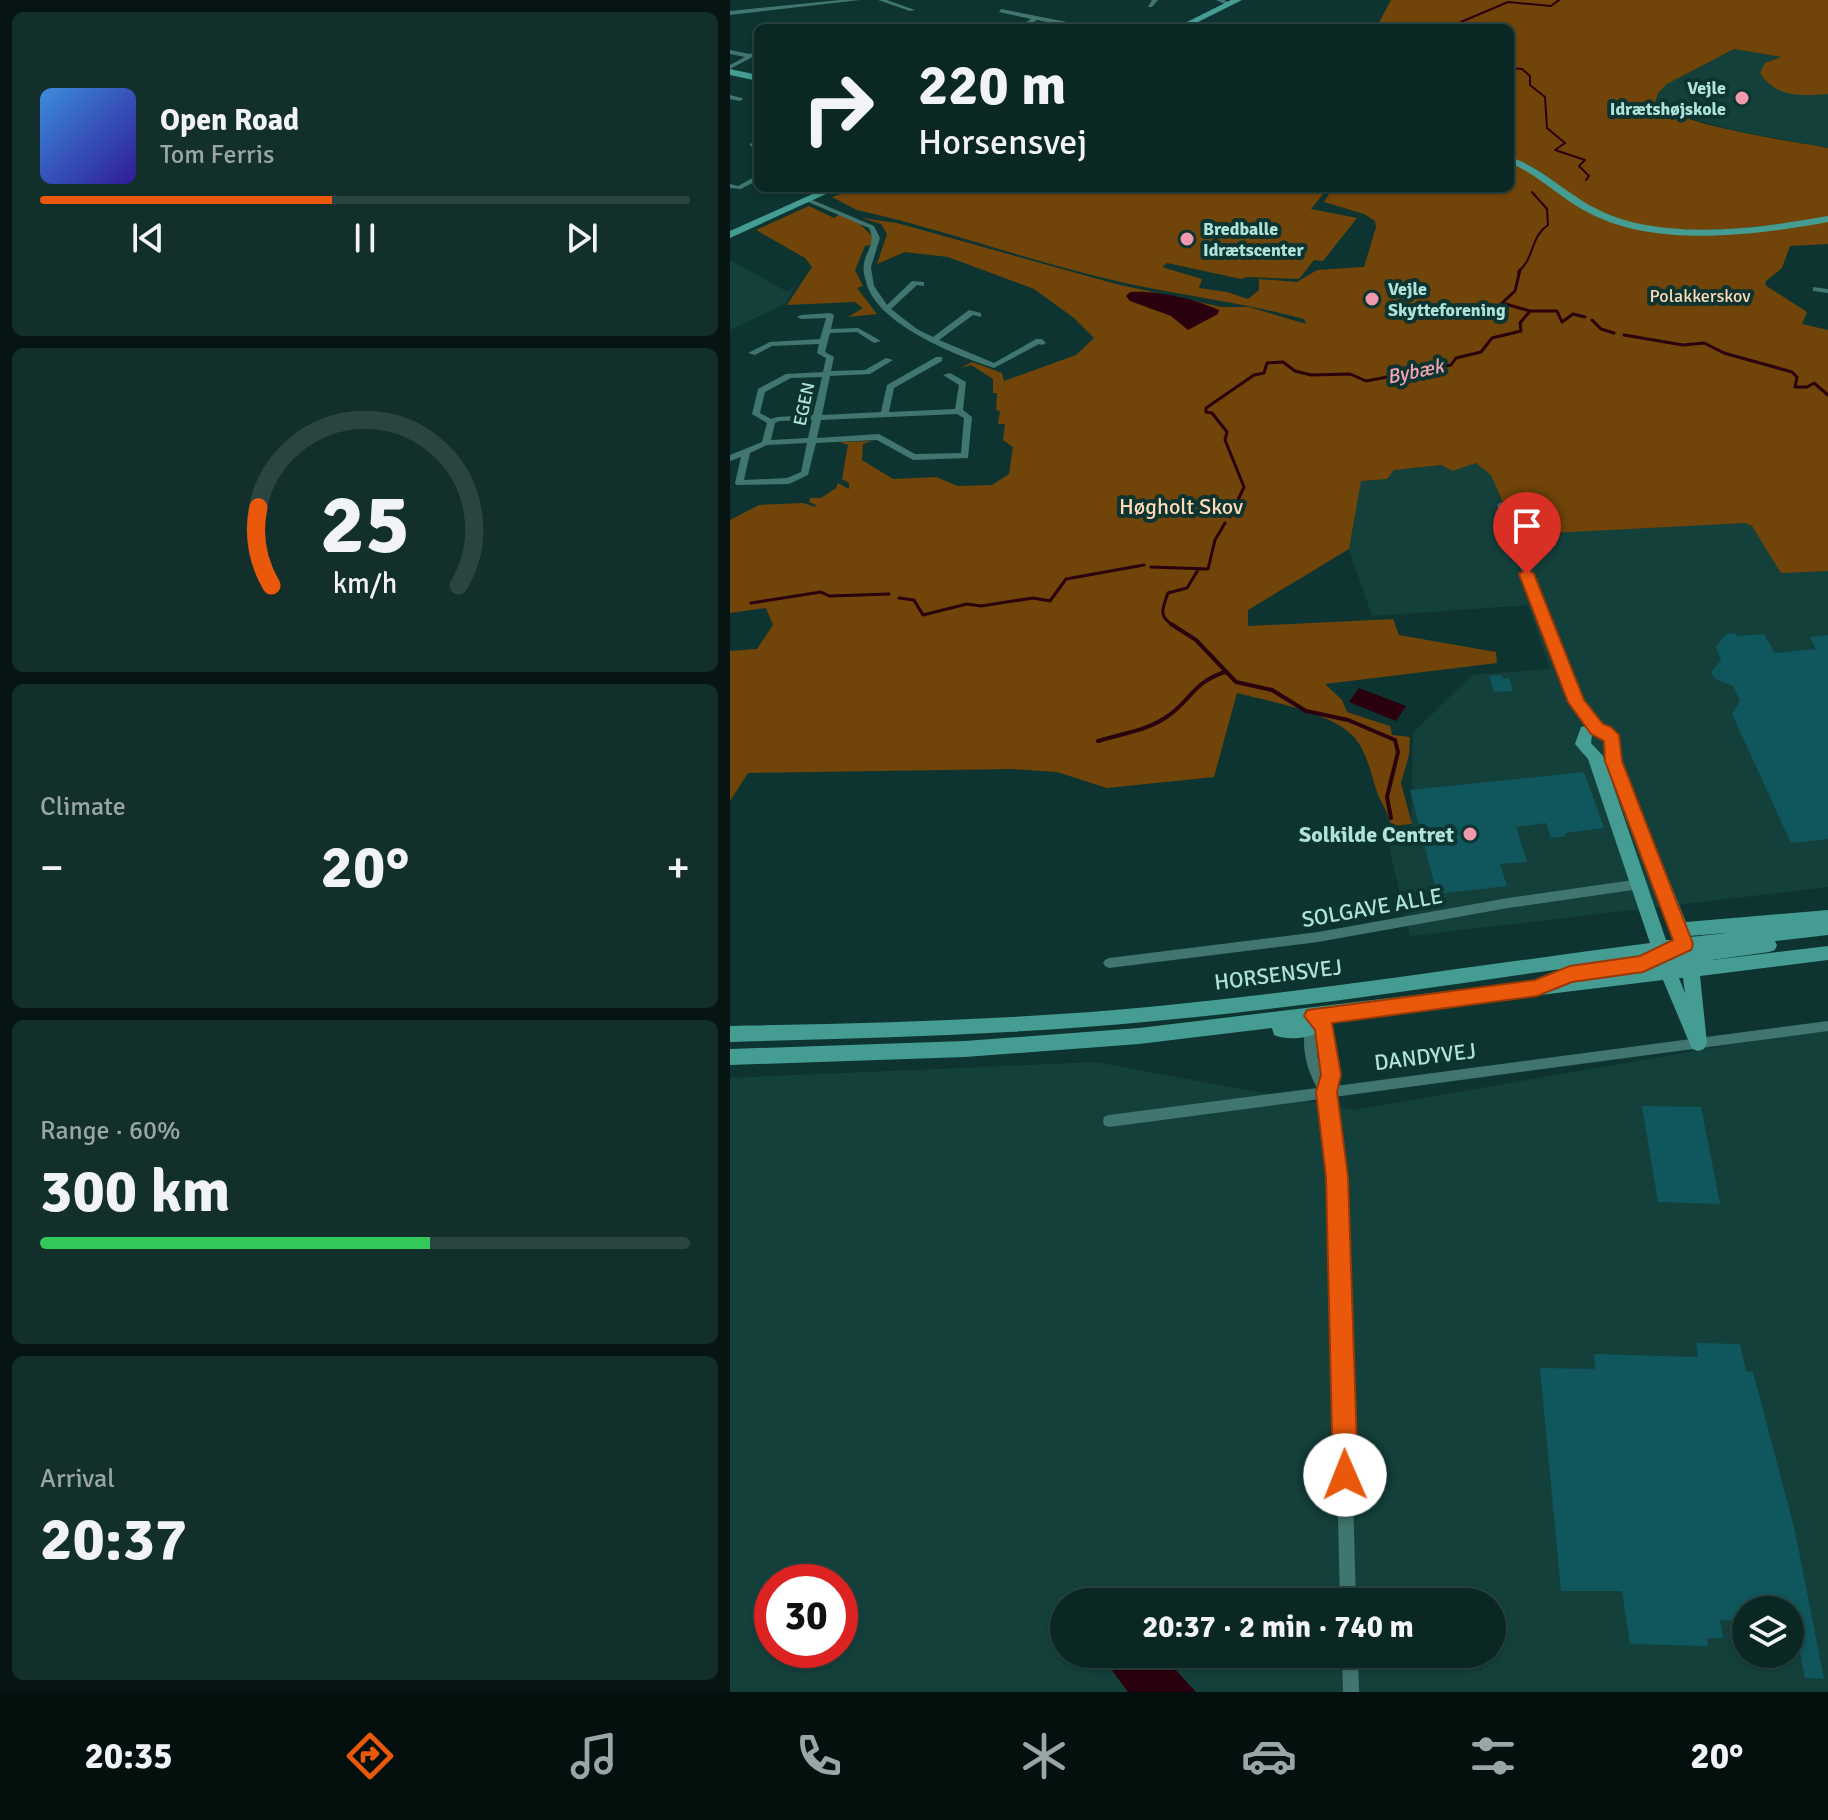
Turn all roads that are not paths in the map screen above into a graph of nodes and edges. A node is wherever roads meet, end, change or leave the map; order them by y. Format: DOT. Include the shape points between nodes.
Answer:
graph roads {
  1 [pos="762,0"];
  2 [pos="857,0"];
  3 [pos="881,0"];
  4 [pos="1219,0"];
  5 [pos="1234,2"];
  6 [pos="912,10"];
  7 [pos="763,11"];
  8 [pos="1001,11"];
  9 [pos="730,13"];
  10 [pos="1036,18"];
  11 [pos="1026,24"];
  12 [pos="1067,24"];
  13 [pos="1187,24"];
  14 [pos="730,52"];
  15 [pos="754,55"];
  16 [pos="754,56"];
  17 [pos="730,69"];
  18 [pos="754,77"];
  19 [pos="730,97"];
  20 [pos="740,99"];
  21 [pos="1514,162"];
  22 [pos="754,179"];
  23 [pos="730,186"];
  24 [pos="825,192"];
  25 [pos="808,200"];
  26 [pos="1828,219"];
  27 [pos="730,235"];
  28 [pos="921,284"];
  29 [pos="1816,289"];
  30 [pos="1828,290"];
  31 [pos="886,309"];
  32 [pos="978,315"];
  33 [pos="801,317"];
  34 [pos="827,331"];
  35 [pos="934,340"];
  36 [pos="824,341"];
  37 [pos="877,341"];
  38 [pos="1042,343"];
  39 [pos="752,353"];
  40 [pos="939,359"];
  41 [pos="889,360"];
  42 [pos="827,374"];
  43 [pos="947,375"];
  44 [pos="959,411"];
  45 [pos="884,415"];
  46 [pos="817,418"];
  47 [pos="771,422"];
  48 [pos="812,441"];
  49 [pos="766,443"];
  50 [pos="746,452"];
  51 [pos="730,458"];
  52 [pos="1501,505"];
  53 [pos="1592,730"];
  54 [pos="1640,884"];
  55 [pos="1828,917"];
  56 [pos="1828,931"];
  57 [pos="1685,950"];
  58 [pos="1828,953"];
  59 [pos="1665,958"];
  60 [pos="1109,963"];
  61 [pos="1486,972"];
  62 [pos="1309,994"];
  63 [pos="1311,1023"];
  64 [pos="1828,1026"];
  65 [pos="730,1034"];
  66 [pos="1698,1043"];
  67 [pos="730,1057"];
  68 [pos="1327,1092"];
  69 [pos="1109,1121"];
  70 [pos="1348,1588"];
  71 [pos="1350,1668"];
  72 [pos="1351,1692"];
  1 -- 7 [label="street"];
  2 -- 7 [label="street"];
  3 -- 6 [label="street"];
  4 -- 5 [label="street"];
  5 -- 13 [label="main road"];
  7 -- 9 [label="street"];
  8 -- 10 [label="street"];
  10 -- 11 [label="street"];
  10 -- 12 [label="street"];
  14 -- 15 [label="street"];
  16 -- 17 [label="street"];
  17 -- 18 [label="main road"];
  19 -- 20 [label="street"];
  21 -- 26 [label="main road" via="1537,171 1598,214 1638,226 1717,230"];
  22 -- 23 [label="street" via="739,188"];
  24 -- 25 [label="main road"];
  25 -- 27 [label="main road"];
  25 -- 31 [label="street" via="863,221 877,234 867,264 868,285"];
  28 -- 31 [label="street" via="915,283"];
  29 -- 30 [label="street"];
  31 -- 35 [label="street"];
  32 -- 35 [label="street" via="972,312"];
  33 -- 34 [label="street" via="830,315"];
  34 -- 36 [label="street, EGEN"];
  34 -- 37 [label="street" via="858,330"];
  35 -- 38 [label="street" via="994,366"];
  36 -- 39 [label="street" via="770,344"];
  36 -- 42 [label="street, EGEN" via="821,353 830,357"];
  40 -- 45 [label="street" via="890,387"];
  41 -- 42 [label="street, EGEN" via="867,372"];
  42 -- 46 [label="street, EGEN"];
  42 -- 47 [label="street" via="789,376 761,391 756,414"];
  43 -- 44 [label="street" via="963,384"];
  44 -- 45 [label="street"];
  44 -- 48 [label="street" via="968,417 965,456 913,457 879,437"];
  45 -- 46 [label="street"];
  46 -- 47 [label="street"];
  46 -- 48 [label="street, EGEN"];
  47 -- 49 [label="street"];
  48 -- 49 [label="street"];
  48 -- 50 [label="street, EGEN" via="805,473 789,481 739,483"];
  49 -- 50 [label="street"];
  50 -- 51 [label="street"];
  52 -- 53 [label="street" via="1576,702"];
  53 -- 54 [label="main road" via="1583,744 1595,756"];
  53 -- 57 [label="main road" via="1605,731 1613,739 1613,761"];
  54 -- 59 [label="main road"];
  54 -- 60 [label="street, SOLGAVE ALLE" via="1318,937"];
  55 -- 57 [label="main road"];
  56 -- 57 [label="main road"];
  57 -- 58 [label="main road, HORSENSVEJ"];
  57 -- 59 [label="main road, HORSENSVEJ"];
  57 -- 59 [label="main road"];
  57 -- 66 [label="main road"];
  59 -- 61 [label="main road, HORSENSVEJ"];
  59 -- 63 [label="main road, HORSENSVEJ" via="1537,988"];
  59 -- 66 [label="main road"];
  61 -- 62 [label="main road, HORSENSVEJ"];
  61 -- 63 [label="main road" via="1449,985 1337,999 1321,1005"];
  62 -- 63 [label="main road"];
  62 -- 65 [label="main road, HORSENSVEJ" via="1062,1022"];
  63 -- 67 [label="main road, HORSENSVEJ" via="1178,1041 1139,1036 965,1049"];
  63 -- 68 [label="street" via="1315,1078"];
  64 -- 66 [label="street, DANDYVEJ"];
  66 -- 68 [label="street, DANDYVEJ"];
  68 -- 69 [label="street, DANDYVEJ"];
  68 -- 70 [label="street" via="1337,1177"];
  71 -- 72 [label="street"];
}
